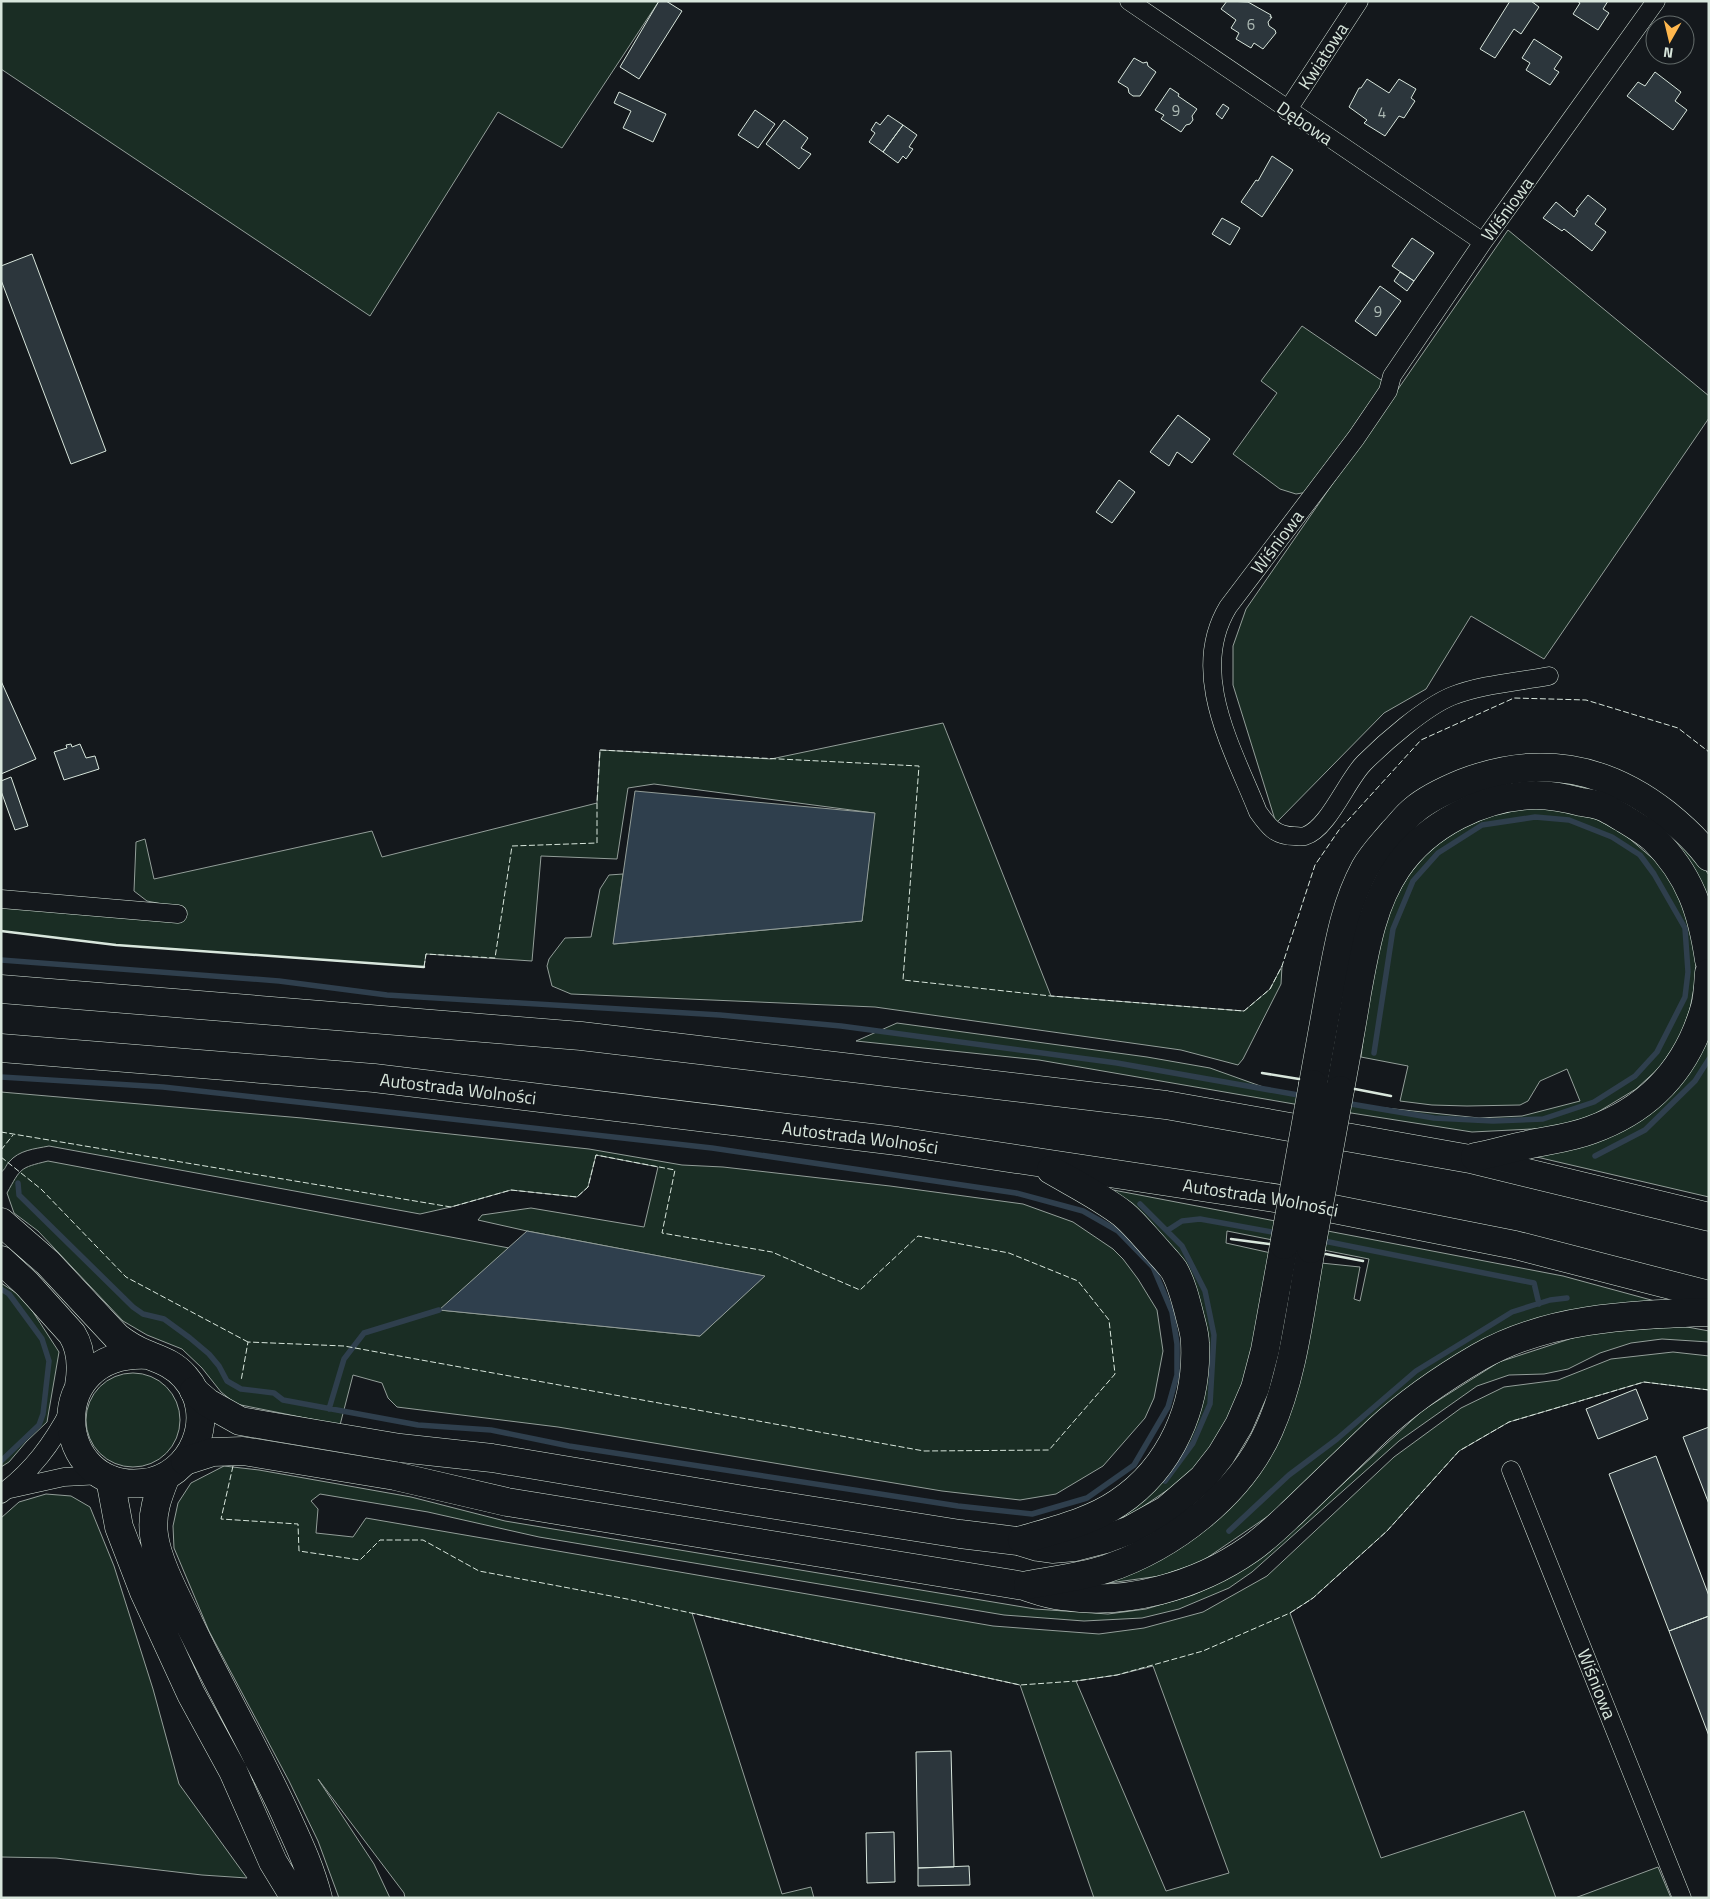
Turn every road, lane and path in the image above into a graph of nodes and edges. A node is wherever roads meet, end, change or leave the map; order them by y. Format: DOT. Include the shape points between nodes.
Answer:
graph roads {
  1 [pos="1128,1"];
  2 [pos="1359,1"];
  3 [pos="1656,1"];
  4 [pos="1287,111"];
  5 [pos="1483,242"];
  6 [pos="1549,676"];
  7 [pos="1709,857"];
  8 [pos="1,899"];
  9 [pos="178,914"];
  10 [pos="1709,960"];
  11 [pos="1709,973"];
  12 [pos="1,990"];
  13 [pos="1,1048"];
  14 [pos="1470,1158"];
  15 [pos="1037,1162"];
  16 [pos="1709,1217"];
  17 [pos="1,1222"];
  18 [pos="1,1260"];
  19 [pos="1709,1295"];
  20 [pos="1709,1312"];
  21 [pos="148,1355"];
  22 [pos="194,1391"];
  23 [pos="75,1397"];
  24 [pos="176,1469"];
  25 [pos="1511,1470"];
  26 [pos="106,1477"];
  27 [pos="4,1492"];
  28 [pos="1018,1541"];
  29 [pos="1024,1586"];
  30 [pos="295,1898"];
  31 [pos="318,1898"];
  32 [pos="1682,1898"];
  1 -- 4 [label="street, Dębowa"];
  2 -- 4 [label="street, Kwiatowa"];
  3 -- 5 [label="street, Wiśniowa"];
  4 -- 5 [label="street, Dębowa"];
  5 -- 6 [label="street, Wiśniowa" via="1392,376 1388,391 1356,438 1219,620 1212,648 1213,686 1220,716 1258,812 1277,834 1305,836 1319,828 1363,764 1428,711 1451,697 1487,685"];
  7 -- 28 [label="main road, bridge" via="1684,828 1646,798 1616,782 1581,770 1514,769 1482,776 1443,791 1413,810 1366,865 1352,893 1343,923 1266,1350 1255,1388 1239,1425 1221,1456 1203,1478 1166,1510 1130,1530 1075,1547 1052,1549"];
  8 -- 9 [label="street"];
  10 -- 29 [label="main road, bridge" via="1694,895 1675,864 1653,839 1602,807 1536,795 1505,798 1458,815 1426,837 1397,867 1376,909 1366,943 1292,1354 1269,1430 1237,1480 1198,1519 1154,1549 1106,1569"];
  11 -- 14 [label="main road" via="1706,1005 1691,1045 1672,1076 1652,1096 1589,1131"];
  12 -- 14 [label="main road" via="581,1036 778,1058 1166,1105"];
  13 -- 15 [label="main road, Autostrada Wolności" via="374,1078 897,1140"];
  14 -- 16 [label="main road"];
  15 -- 19 [label="main road, Autostrada Wolności" via="1288,1200 1432,1228 1515,1245"];
  15 -- 28 [label="main road" via="1123,1215 1173,1270 1186,1299 1196,1341 1195,1374 1179,1433 1144,1482 1118,1503 1093,1517"];
  17 -- 21 [label="main road" via="48,1263 117,1338"];
  18 -- 23 [label="main road" via="27,1284 76,1340 81,1361"];
  20 -- 29 [label="main road" via="1628,1315 1579,1322 1512,1341 1480,1356 1442,1380 1393,1418 1250,1549 1190,1581 1131,1596 1102,1599 1060,1596"];
  21 -- 22 [label="main road" via="175,1367"];
  21 -- 23 [label="main road" via="116,1356 102,1363 89,1373"];
  22 -- 24 [label="main road" via="200,1427 197,1439"];
  22 -- 28 [label="main road" via="226,1414 260,1425"];
  23 -- 26 [label="main road" via="72,1434 76,1447 83,1458"];
  23 -- 27 [label="street" via="55,1438"];
  24 -- 26 [label="main road" via="144,1483 133,1484"];
  24 -- 29 [label="main road" via="213,1452 243,1451 395,1476 507,1502"];
  24 -- 31 [label="main road" via="158,1496 153,1519 154,1537 164,1567 210,1666 271,1782 312,1873"];
  25 -- 32 [label="street, Wiśniowa"];
  26 -- 27 [label="street" via="64,1476"];
  26 -- 30 [label="main road" via="119,1527 144,1592 191,1694 233,1771 273,1862"];
}
